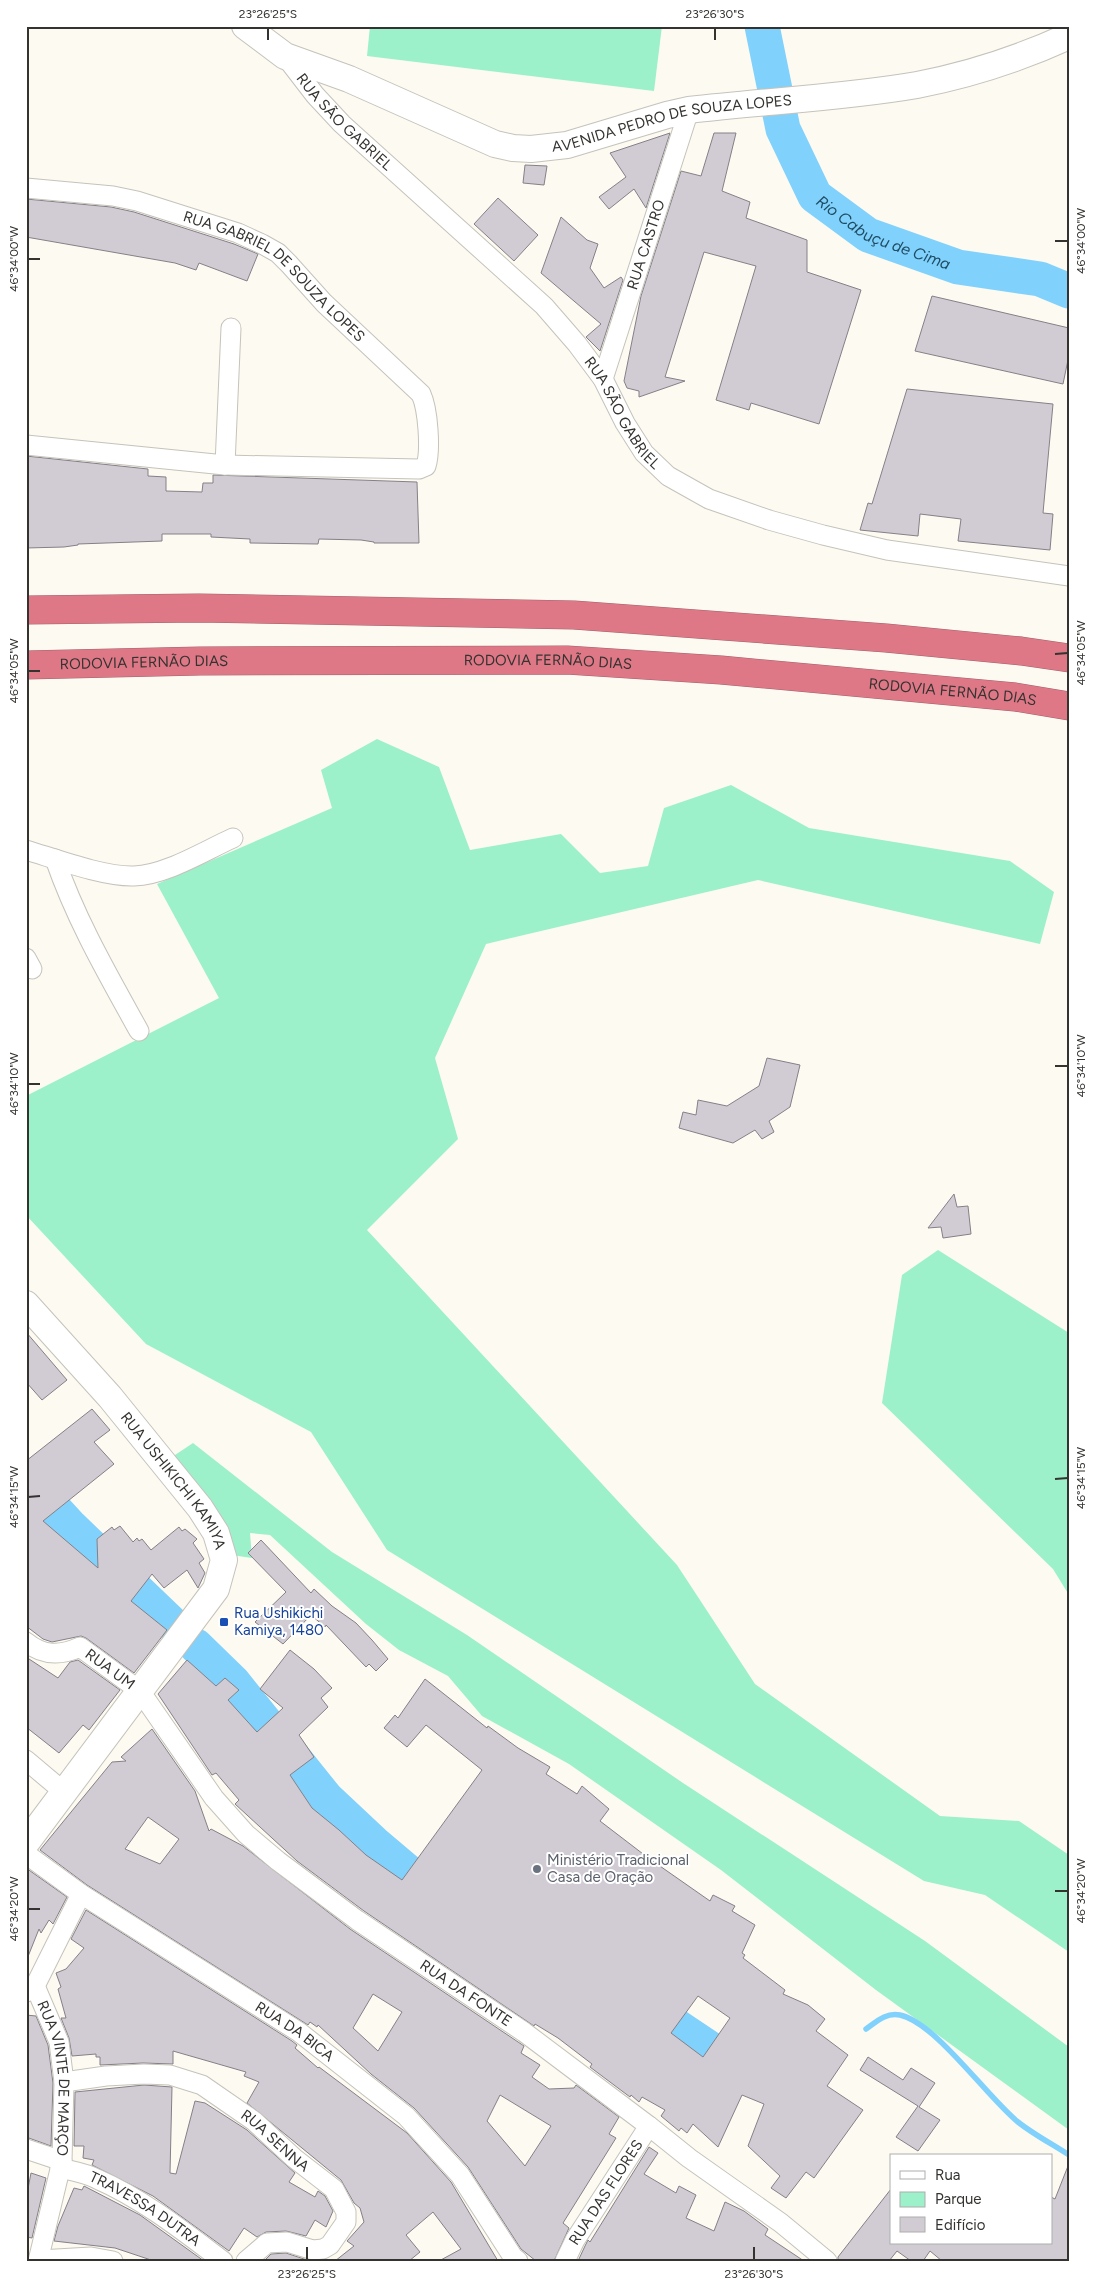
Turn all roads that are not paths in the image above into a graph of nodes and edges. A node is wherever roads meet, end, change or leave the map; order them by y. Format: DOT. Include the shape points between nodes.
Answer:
graph roads {
  1 [pos="245,26"];
  2 [pos="1069,36"];
  3 [pos="284,56"];
  4 [pos="689,110"];
  5 [pos="26,188"];
  6 [pos="231,328"];
  7 [pos="603,379"];
  8 [pos="26,445"];
  9 [pos="225,465"];
  10 [pos="1069,576"];
  11 [pos="26,610"];
  12 [pos="1069,658"];
  13 [pos="26,665"];
  14 [pos="1069,706"];
  15 [pos="233,838"];
  16 [pos="26,850"];
  17 [pos="56,859"];
  18 [pos="139,1032"];
  19 [pos="26,1304"];
  20 [pos="26,1642"];
  21 [pos="140,1691"];
  22 [pos="26,1760"];
  23 [pos="64,1792"];
  24 [pos="26,1843"];
  25 [pos="26,1854"];
  26 [pos="81,1894"];
  27 [pos="31,1989"];
  28 [pos="64,2082"];
  29 [pos="649,2126"];
  30 [pos="26,2149"];
  31 [pos="61,2164"];
  32 [pos="39,2260"];
  33 [pos="113,2261"];
  34 [pos="222,2261"];
  35 [pos="246,2261"];
  36 [pos="518,2261"];
  37 [pos="565,2261"];
  38 [pos="827,2261"];
  1 -- 3 [label="main road"];
  2 -- 4 [label="main road, AVENIDA PEDRO DE SOUZA LOPES" via="985,68 917,84"];
  3 -- 4 [label="main road, AVENIDA PEDRO DE SOUZA LOPES" via="349,79 495,144 513,148 531,150 567,145"];
  3 -- 7 [label="street, RUA SÃO GABRIEL" via="342,124 544,306"];
  4 -- 7 [label="street, RUA CASTRO"];
  5 -- 9 [label="street, RUA GABRIEL DE SOUZA LOPES" via="137,201 238,233 278,253 324,303 420,394 425,403 427,458 426,466 419,469"];
  6 -- 9 [label="street"];
  7 -- 10 [label="street, RUA SÃO GABRIEL" via="644,453 668,476 709,499 770,520 886,550"];
  8 -- 9 [label="street"];
  11 -- 12 [label="highway" via="199,608 574,615 886,638"];
  13 -- 14 [label="highway, RODOVIA FERNÃO DIAS" via="567,660 721,670 1015,697"];
  15 -- 17 [label="street" via="174,865 134,876"];
  16 -- 17 [label="street"];
  17 -- 18 [label="street" via="83,928"];
  19 -- 21 [label="main road, RUA USHIKICHI KAMIYA" via="110,1397 200,1508 216,1533 224,1560 216,1589"];
  20 -- 21 [label="street, RUA UM" via="53,1654 80,1648"];
  21 -- 23 [label="main road, RUA USHIKICHI KAMIYA"];
  21 -- 29 [label="street, RUA DA FONTE" via="214,1798 246,1834 278,1862 357,1920 524,2032"];
  22 -- 23 [label="street"];
  23 -- 24 [label="main road, RUA USHIKICHI KAMIYA"];
  25 -- 26 [label="street, RUA DA BICA"];
  26 -- 27 [label="street"];
  26 -- 36 [label="street, RUA DA BICA" via="299,2032 406,2116 460,2175"];
  27 -- 28 [label="street, RUA VINTE DE MARÇO" via="59,2042"];
  28 -- 31 [label="street, RUA VINTE DE MARÇO"];
  28 -- 35 [label="street, RUA SENNA" via="144,2074 170,2075 202,2085 254,2121 334,2189 344,2206 346,2222 330,2245 313,2250 287,2242 274,2242 262,2246"];
  29 -- 37 [label="street, RUA DAS FLORES" via="575,2240"];
  29 -- 38 [label="street, RUA DA FONTE"];
  30 -- 31 [label="street, TRAVESSA DUTRA"];
  31 -- 32 [label="street, RUA VINTE DE MARÇO"];
  31 -- 34 [label="street, TRAVESSA DUTRA" via="97,2178 150,2209"];
  32 -- 33 [label="street" via="91,2257"];
}
